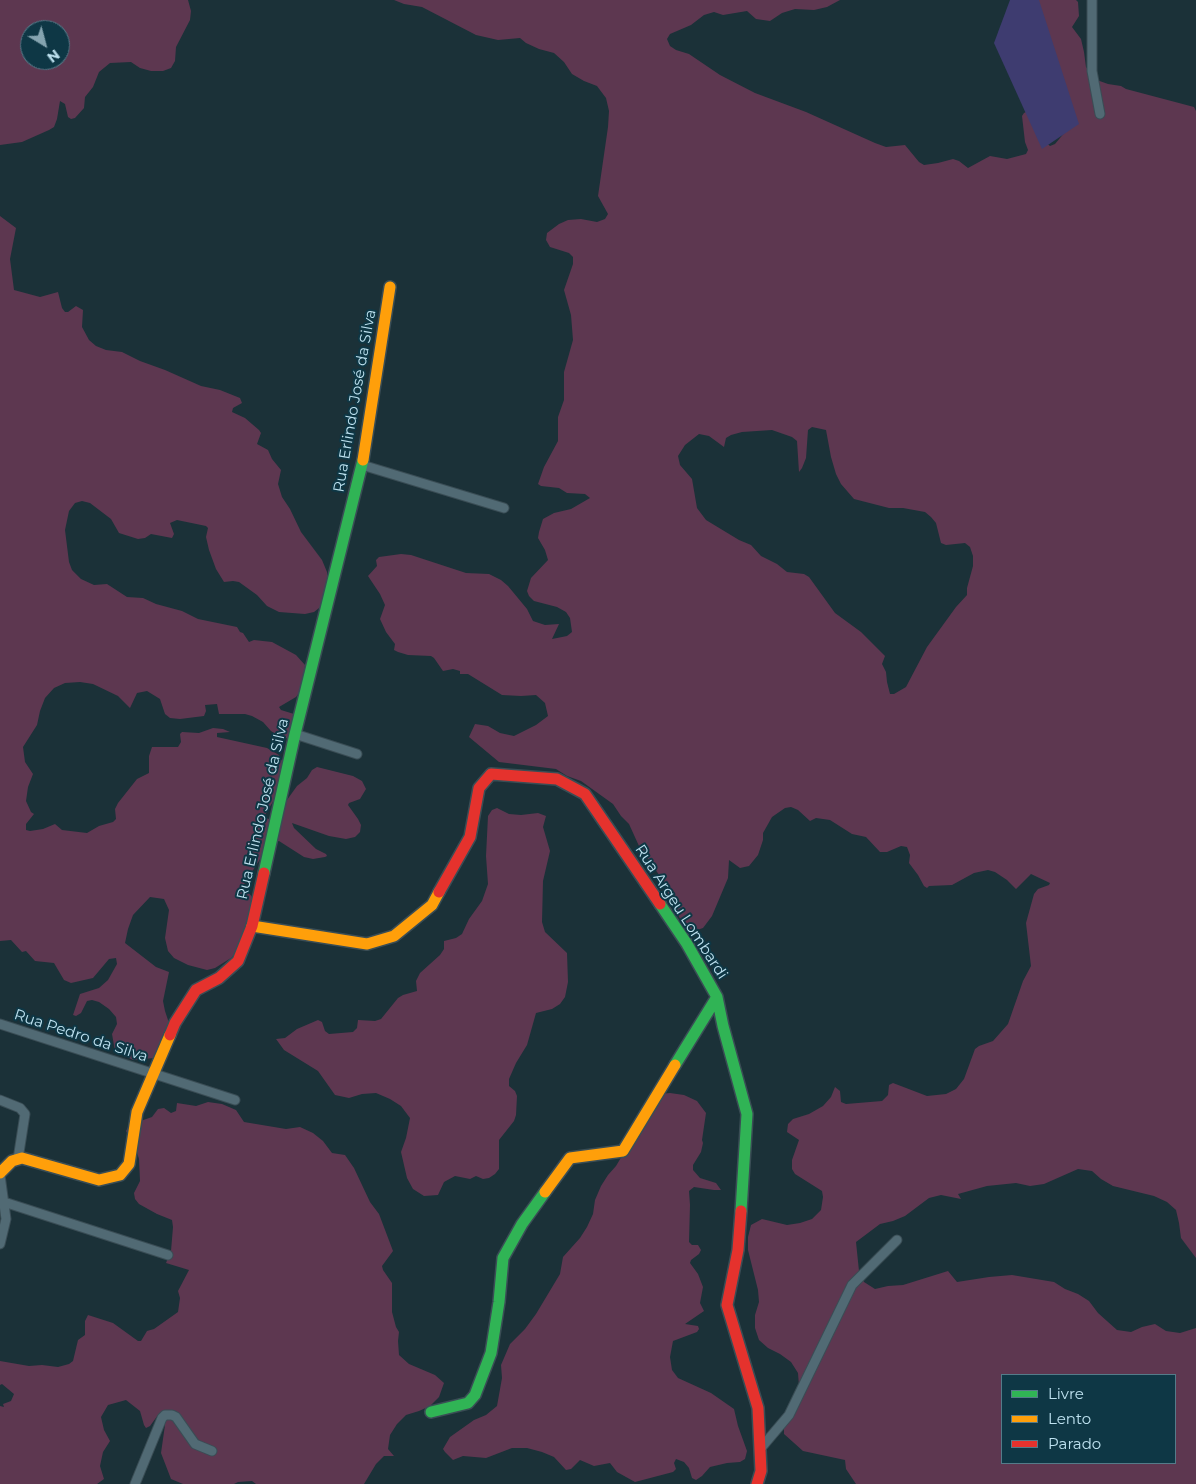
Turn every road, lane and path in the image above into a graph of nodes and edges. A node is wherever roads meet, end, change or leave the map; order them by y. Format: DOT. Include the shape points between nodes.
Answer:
graph roads {
  1 [pos="1092,0"];
  2 [pos="1100,114"];
  3 [pos="390,287"];
  4 [pos="362,465"];
  5 [pos="504,508"];
  6 [pos="294,734"];
  7 [pos="357,754"];
  8 [pos="252,926"];
  9 [pos="717,997"];
  10 [pos="0,1024"];
  11 [pos="153,1074"];
  12 [pos="0,1100"];
  13 [pos="235,1100"];
  14 [pos="18,1159"];
  15 [pos="0,1174"];
  16 [pos="4,1202"];
  17 [pos="2,1229"];
  18 [pos="897,1240"];
  19 [pos="0,1244"];
  20 [pos="168,1256"];
  21 [pos="431,1412"];
  22 [pos="761,1448"];
  23 [pos="212,1451"];
  24 [pos="761,1471"];
  25 [pos="135,1484"];
  26 [pos="757,1484"];
  27 [pos="767,1484"];
  1 -- 2 [label="street" via="1092,72"];
  3 -- 4 [label="street, Rua Erlindo José da Silva"];
  4 -- 5 [label="street"];
  4 -- 6 [label="street, Rua Erlindo José da Silva"];
  6 -- 7 [label="street"];
  6 -- 8 [label="street, Rua Erlindo José da Silva"];
  8 -- 9 [label="street, Rua Argeu Lombardi" via="367,944 394,936 432,905 470,837 479,788 492,774 556,779 585,794 687,944"];
  8 -- 11 [label="street, Rua Erlindo José da Silva" via="238,961 219,978 196,990 175,1023"];
  9 -- 21 [label="street" via="623,1151 570,1158 522,1224 503,1258 491,1353 475,1395 468,1403"];
  9 -- 22 [label="street, Rua Argeu Lombardi" via="747,1114 738,1250 727,1306 758,1408"];
  10 -- 11 [label="street, Rua Pedro da Silva"];
  11 -- 13 [label="street, Rua Pedro da Silva"];
  11 -- 14 [label="street, Rua Erlindo José da Silva" via="138,1112 129,1164 120,1176 99,1180"];
  12 -- 14 [label="street" via="20,1108 25,1114"];
  14 -- 15 [label="street"];
  15 -- 16 [label="street"];
  16 -- 17 [label="street" via="6,1219"];
  16 -- 20 [label="street"];
  17 -- 19 [label="street"];
  18 -- 22 [label="street" via="852,1285 789,1415"];
  22 -- 24 [label="street, Rua Argeu Lombardi"];
  23 -- 25 [label="street" via="195,1444 176,1417 165,1415"];
  24 -- 26 [label="street, Rua Argeu Lombardi"];
  24 -- 27 [label="street"];
}
